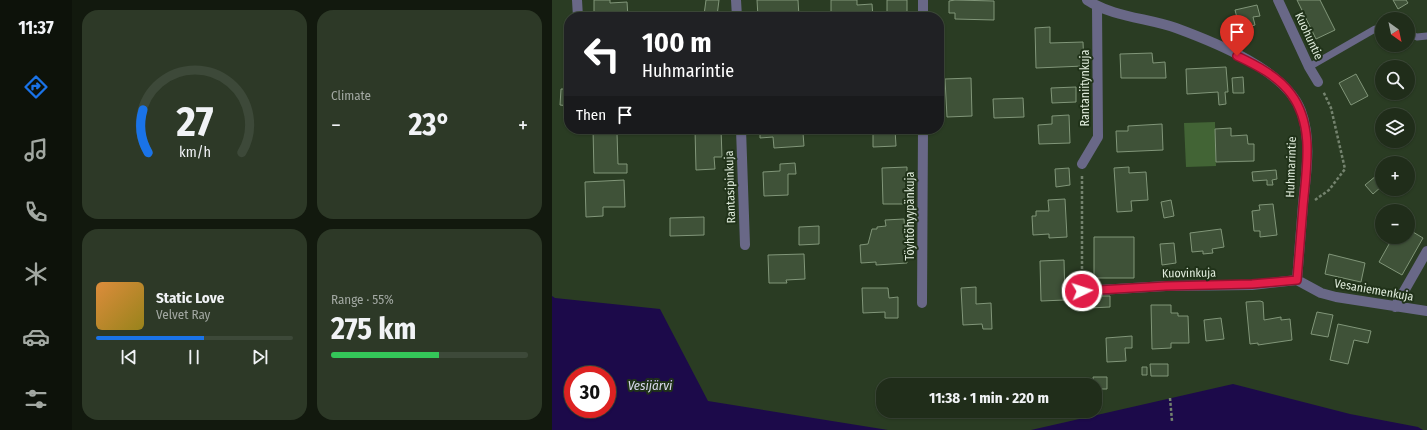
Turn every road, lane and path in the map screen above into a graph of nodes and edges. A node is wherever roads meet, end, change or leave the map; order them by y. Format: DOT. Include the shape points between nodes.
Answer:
graph roads {
  1 [pos="577,0"];
  2 [pos="736,0"];
  3 [pos="923,0"];
  4 [pos="1087,0"];
  5 [pos="1278,0"];
  6 [pos="1098,7"];
  7 [pos="578,12"];
  8 [pos="737,12"];
  9 [pos="923,12"];
  10 [pos="1375,29"];
  11 [pos="1415,36"];
  12 [pos="1427,36"];
  13 [pos="1310,67"];
  14 [pos="1318,82"];
  15 [pos="741,134"];
  16 [pos="923,134"];
  17 [pos="1082,164"];
  18 [pos="1303,207"];
  19 [pos="745,245"];
  20 [pos="1427,251"];
  21 [pos="1297,280"];
  22 [pos="1082,291"];
  23 [pos="922,303"];
  24 [pos="1395,307"];
  25 [pos="1427,311"];
  26 [pos="1170,398"];
  27 [pos="1172,421"];
  1 -- 7 [label="street"];
  2 -- 8 [label="street"];
  3 -- 9 [label="street"];
  4 -- 6 [label="street, Huhmarintie"];
  5 -- 13 [label="street, Kuohuntie"];
  6 -- 17 [label="street, Rantaniitynkuja" via="1098,137"];
  6 -- 18 [label="street, Huhmarintie" via="1160,23 1202,38 1277,79 1291,93 1301,111 1307,140"];
  10 -- 13 [label="lane"];
  11 -- 12 [label="lane"];
  13 -- 14 [label="street, Kuohuntie"];
  14 -- 18 [label="path" via="1331,108 1344,169 1329,190"];
  15 -- 19 [label="street, Rantasipinkuja"];
  16 -- 23 [label="street, Töyhtöhyypänkuja"];
  17 -- 22 [label="path"];
  18 -- 21 [label="street, Huhmarintie"];
  20 -- 24 [label="street"];
  21 -- 22 [label="street, Kuovinkuja"];
  21 -- 24 [label="street, Vesaniemenkuja" via="1321,293"];
  24 -- 25 [label="street, Vesaniemenkuja"];
  26 -- 27 [label="path"];
}
